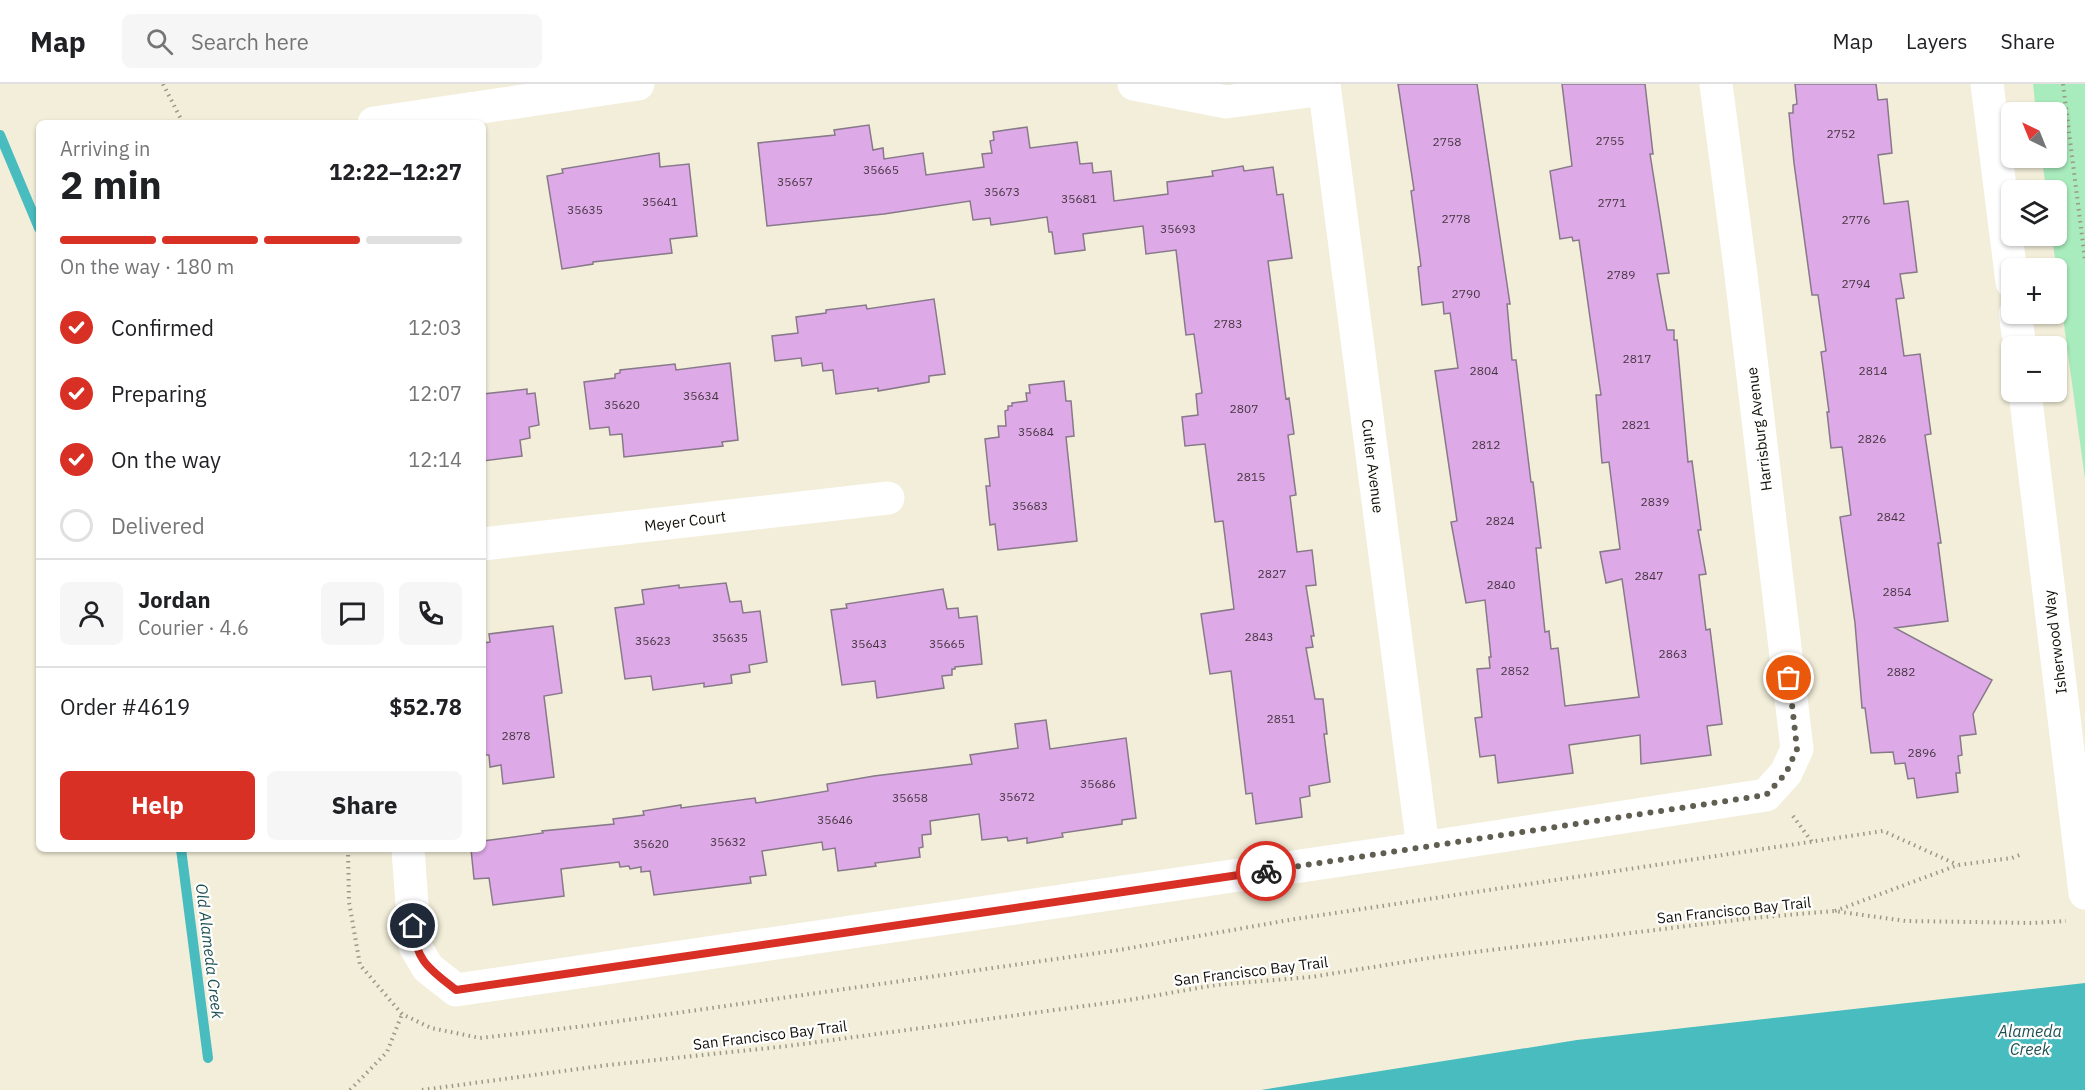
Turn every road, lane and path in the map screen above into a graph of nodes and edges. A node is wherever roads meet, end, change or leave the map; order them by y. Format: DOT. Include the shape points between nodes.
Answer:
graph roads {
  1 [pos="163,84"];
  2 [pos="638,84"];
  3 [pos="1134,84"];
  4 [pos="1716,84"];
  5 [pos="1987,84"];
  6 [pos="2063,84"];
  7 [pos="1324,87"];
  8 [pos="181,120"];
  9 [pos="394,120"];
  10 [pos="2009,258"];
  11 [pos="2085,260"];
  12 [pos="2026,402"];
  13 [pos="888,498"];
  14 [pos="486,544"];
  15 [pos="1792,816"];
  16 [pos="1812,842"];
  17 [pos="1423,848"];
  18 [pos="408,852"];
  19 [pos="2022,854"];
  20 [pos="1958,865"];
  21 [pos="2080,907"];
  22 [pos="1834,911"];
  23 [pos="402,1014"];
  24 [pos="640,1018"];
  25 [pos="350,1090"];
  26 [pos="422,1090"];
  1 -- 8 [label="path"];
  2 -- 9 [label="street"];
  3 -- 7 [label="street" via="1226,102"];
  4 -- 17 [label="street, Harrisburg Avenue" via="1797,749 1786,773 1766,795"];
  5 -- 10 [label="street"];
  6 -- 11 [label="path"];
  7 -- 17 [label="street, Cutler Avenue"];
  12 -- 21 [label="street, Isherwood Way"];
  13 -- 14 [label="street, Meyer Court"];
  15 -- 16 [label="path"];
  16 -- 20 [label="path" via="1883,831"];
  16 -- 24 [label="path" via="1306,917 1119,950"];
  17 -- 18 [label="street" via="456,990 428,968 415,945"];
  19 -- 20 [label="path"];
  20 -- 22 [label="path"];
  21 -- 22 [label="path, San Francisco Bay Trail" via="2033,923 1906,921"];
  22 -- 26 [label="path, San Francisco Bay Trail" via="1476,952 788,1046"];
  23 -- 25 [label="path" via="387,1052"];
}
